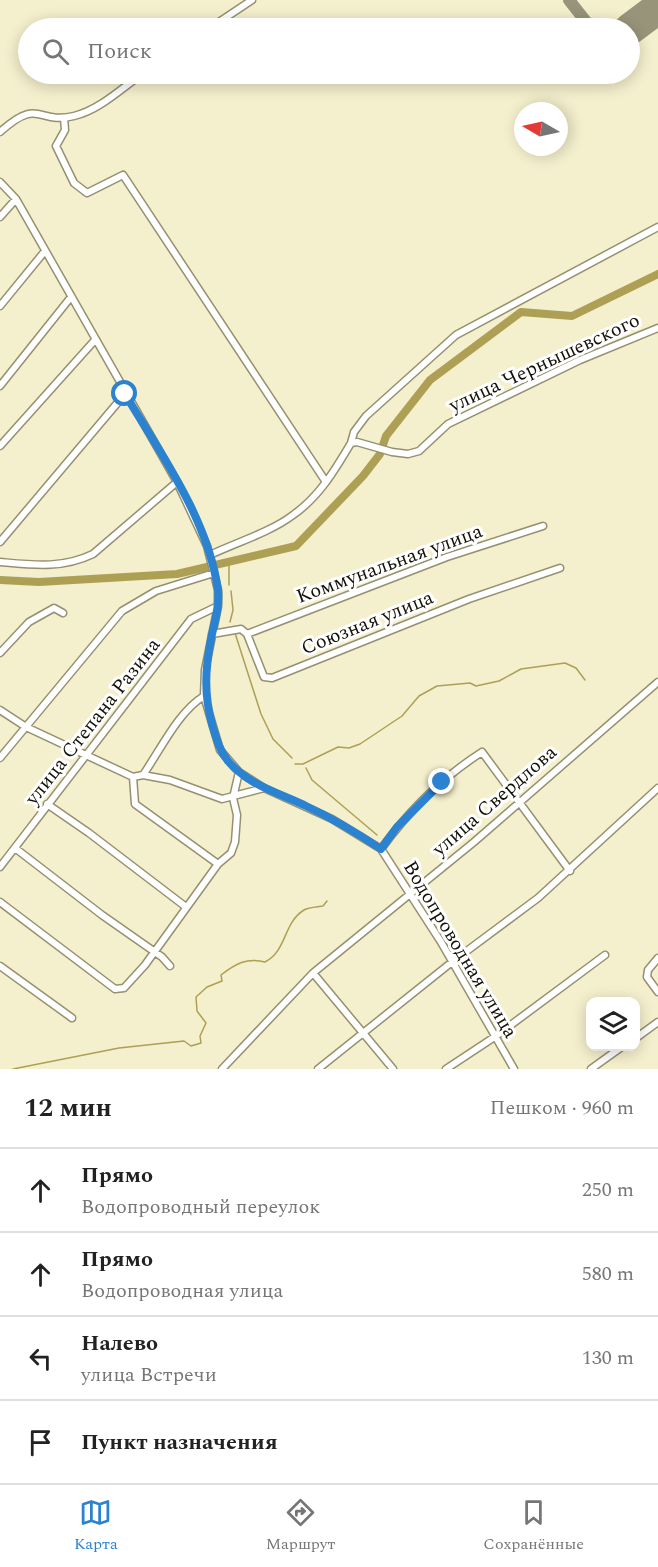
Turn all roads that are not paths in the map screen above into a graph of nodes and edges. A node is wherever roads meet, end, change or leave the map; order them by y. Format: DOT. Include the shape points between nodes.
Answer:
graph roads {
  1 [pos="252,0"];
  2 [pos="225,18"];
  3 [pos="128,84"];
  4 [pos="64,118"];
  5 [pos="0,132"];
  6 [pos="0,182"];
  7 [pos="16,199"];
  8 [pos="0,217"];
  9 [pos="658,227"];
  10 [pos="44,253"];
  11 [pos="71,297"];
  12 [pos="0,306"];
  13 [pos="658,328"];
  14 [pos="95,340"];
  15 [pos="0,386"];
  16 [pos="125,394"];
  17 [pos="351,443"];
  18 [pos="0,446"];
  19 [pos="177,482"];
  20 [pos="326,482"];
  21 [pos="543,526"];
  22 [pos="0,542"];
  23 [pos="210,555"];
  24 [pos="0,562"];
  25 [pos="560,568"];
  26 [pos="214,573"];
  27 [pos="218,606"];
  28 [pos="63,613"];
  29 [pos="212,634"];
  30 [pos="247,634"];
  31 [pos="0,652"];
  32 [pos="658,682"];
  33 [pos="204,696"];
  34 [pos="0,710"];
  35 [pos="26,727"];
  36 [pos="87,755"];
  37 [pos="0,758"];
  38 [pos="239,772"];
  39 [pos="143,775"];
  40 [pos="133,777"];
  41 [pos="264,788"];
  42 [pos="658,788"];
  43 [pos="233,798"];
  44 [pos="518,803"];
  45 [pos="47,804"];
  46 [pos="15,848"];
  47 [pos="381,849"];
  48 [pos="218,864"];
  49 [pos="0,867"];
  50 [pos="570,871"];
  51 [pos="409,896"];
  52 [pos="0,902"];
  53 [pos="186,907"];
  54 [pos="154,951"];
  55 [pos="605,955"];
  56 [pos="658,958"];
  57 [pos="453,962"];
  58 [pos="0,966"];
  59 [pos="170,966"];
  60 [pos="313,973"];
  61 [pos="658,992"];
  62 [pos="72,1018"];
  63 [pos="658,1022"];
  64 [pos="363,1033"];
  65 [pos="640,1035"];
  66 [pos="496,1036"];
  67 [pos="617,1051"];
  68 [pos="222,1069"];
  69 [pos="318,1069"];
  70 [pos="393,1069"];
  71 [pos="446,1069"];
  72 [pos="514,1069"];
  73 [pos="591,1069"];
  1 -- 2 [label="street"];
  3 -- 4 [label="street" via="98,106"];
  4 -- 5 [label="street" via="27,113"];
  4 -- 20 [label="street" via="65,130 56,146 74,183 87,193 123,175"];
  6 -- 7 [label="street, Водопроводная улица"];
  7 -- 8 [label="street"];
  7 -- 10 [label="street, Водопроводная улица"];
  9 -- 17 [label="street" via="456,335 366,416"];
  10 -- 11 [label="street, Водопроводная улица"];
  10 -- 12 [label="street"];
  11 -- 14 [label="street, Водопроводная улица"];
  11 -- 15 [label="street"];
  13 -- 17 [label="street, улица Чернышевского" via="580,360 448,424 419,450 408,454"];
  14 -- 16 [label="street, Водопроводная улица"];
  14 -- 18 [label="street"];
  16 -- 19 [label="street, Водопроводная улица"];
  16 -- 22 [label="street"];
  17 -- 20 [label="street"];
  19 -- 23 [label="street, Водопроводная улица"];
  19 -- 24 [label="street" via="93,554 77,562 41,566"];
  20 -- 23 [label="street" via="292,517"];
  21 -- 30 [label="street, Коммунальная улица" via="447,557"];
  23 -- 26 [label="street, Водопроводная улица"];
  25 -- 30 [label="street, Союзная улица" via="469,599 272,678 264,677"];
  26 -- 27 [label="street, Водопроводная улица"];
  26 -- 35 [label="street" via="156,591 122,611"];
  27 -- 29 [label="street, Водопроводная улица"];
  27 -- 36 [label="street, улица Степана Разина" via="191,619"];
  28 -- 31 [label="street" via="54,608 29,622"];
  29 -- 30 [label="street" via="241,629"];
  29 -- 33 [label="street, Водопроводная улица"];
  32 -- 44 [label="street, улица Свердлова"];
  33 -- 38 [label="street, Водопроводная улица" via="220,750"];
  33 -- 39 [label="street" via="177,725"];
  34 -- 35 [label="street"];
  35 -- 36 [label="street"];
  35 -- 37 [label="street"];
  36 -- 40 [label="street"];
  36 -- 45 [label="street, улица Степана Разина"];
  38 -- 41 [label="street, Водопроводная улица"];
  38 -- 43 [label="street"];
  39 -- 40 [label="street"];
  39 -- 43 [label="street" via="170,780 222,799"];
  40 -- 48 [label="street" via="135,804"];
  41 -- 43 [label="street"];
  41 -- 47 [label="street, Водопроводная улица" via="332,819"];
  42 -- 50 [label="street"];
  43 -- 48 [label="street" via="237,815 235,842 231,853"];
  44 -- 47 [label="street" via="482,752 442,782"];
  44 -- 50 [label="street"];
  44 -- 51 [label="street, улица Свердлова"];
  45 -- 46 [label="street, улица Степана Разина"];
  45 -- 53 [label="street"];
  46 -- 49 [label="street, улица Степана Разина"];
  46 -- 54 [label="street"];
  47 -- 51 [label="street, Водопроводная улица"];
  48 -- 53 [label="street"];
  50 -- 57 [label="street"];
  51 -- 57 [label="street, Водопроводная улица"];
  51 -- 60 [label="street, улица Свердлова"];
  52 -- 54 [label="street" via="115,988 124,988"];
  53 -- 54 [label="street"];
  54 -- 59 [label="street"];
  55 -- 66 [label="street"];
  56 -- 61 [label="street" via="647,978"];
  57 -- 64 [label="street"];
  57 -- 66 [label="street, Водопроводная улица"];
  58 -- 62 [label="street"];
  60 -- 64 [label="street"];
  60 -- 68 [label="street, улица Свердлова"];
  63 -- 65 [label="street"];
  64 -- 69 [label="street"];
  64 -- 70 [label="street"];
  66 -- 71 [label="street"];
  66 -- 72 [label="street, Водопроводная улица"];
  67 -- 73 [label="street"];
}
